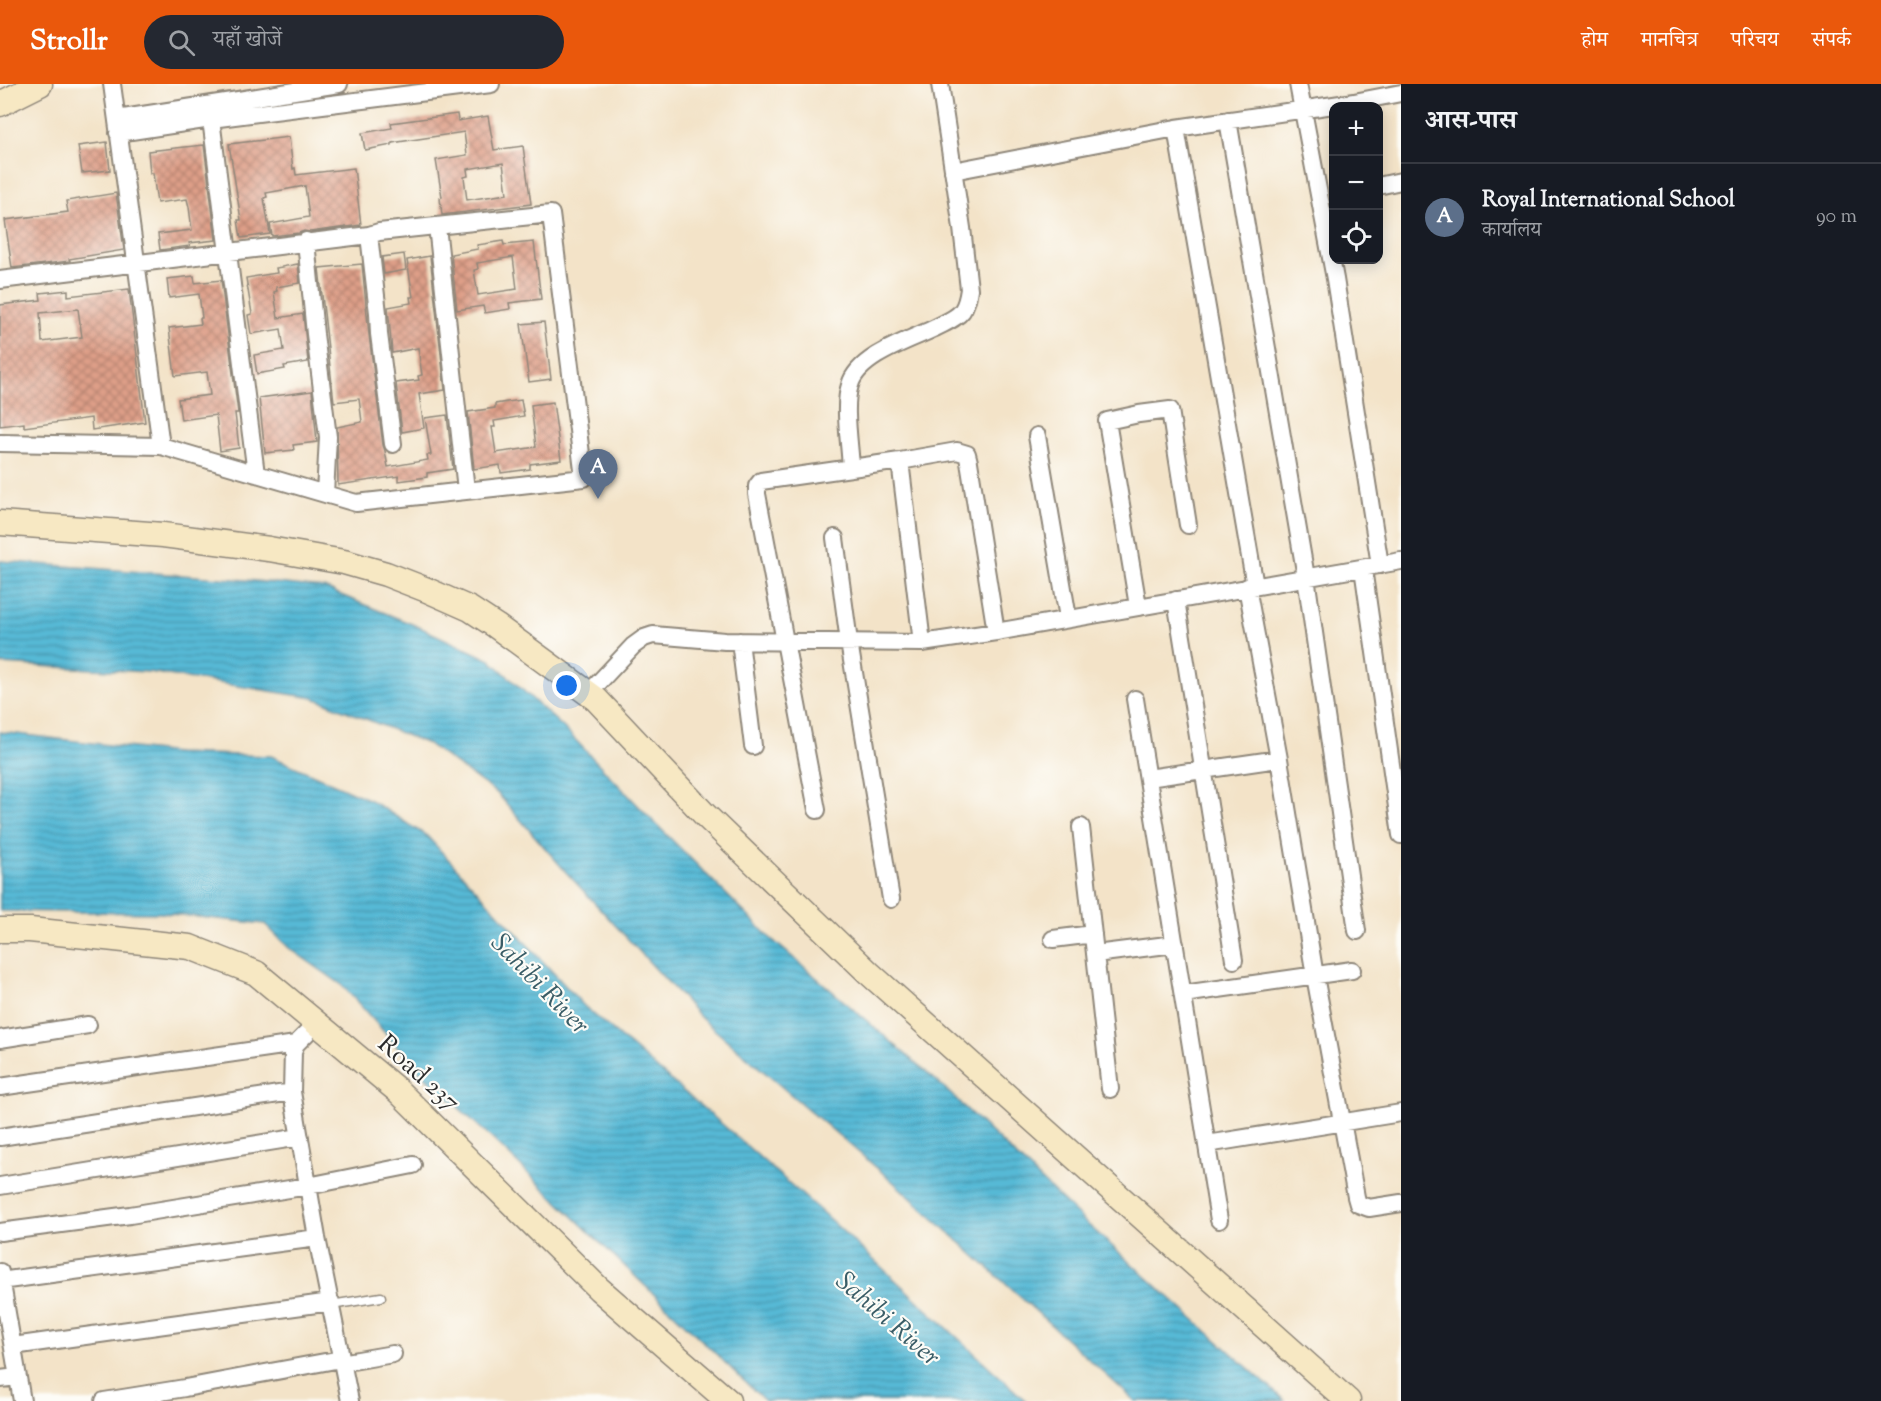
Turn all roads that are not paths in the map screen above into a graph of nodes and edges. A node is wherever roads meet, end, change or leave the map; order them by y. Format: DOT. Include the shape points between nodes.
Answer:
graph roads {
  1 [pos="40,84"];
  2 [pos="112,84"];
  3 [pos="339,84"];
  4 [pos="491,84"];
  5 [pos="940,84"];
  6 [pos="1298,84"];
  7 [pos="1401,93"];
  8 [pos="0,104"];
  9 [pos="1302,110"];
  10 [pos="211,119"];
  11 [pos="1228,120"];
  12 [pos="117,126"];
  13 [pos="1176,128"];
  14 [pos="953,171"];
  15 [pos="1401,181"];
  16 [pos="1383,185"];
  17 [pos="1326,197"];
  18 [pos="437,226"];
  19 [pos="369,235"];
  20 [pos="306,242"];
  21 [pos="229,252"];
  22 [pos="135,264"];
  23 [pos="0,280"];
  24 [pos="1037,436"];
  25 [pos="0,443"];
  26 [pos="393,444"];
  27 [pos="161,446"];
  28 [pos="900,461"];
  29 [pos="851,468"];
  30 [pos="256,474"];
  31 [pos="466,490"];
  32 [pos="325,494"];
  33 [pos="0,523"];
  34 [pos="1188,525"];
  35 [pos="835,538"];
  36 [pos="1401,561"];
  37 [pos="1380,565"];
  38 [pos="1363,568"];
  39 [pos="1306,578"];
  40 [pos="1251,586"];
  41 [pos="1176,600"];
  42 [pos="1138,606"];
  43 [pos="1068,618"];
  44 [pos="996,632"];
  45 [pos="740,641"];
  46 [pos="784,641"];
  47 [pos="849,642"];
  48 [pos="922,643"];
  49 [pos="588,694"];
  50 [pos="1135,699"];
  51 [pos="753,746"];
  52 [pos="1279,759"];
  53 [pos="1203,771"];
  54 [pos="1148,778"];
  55 [pos="817,810"];
  56 [pos="1081,827"];
  57 [pos="1401,835"];
  58 [pos="891,899"];
  59 [pos="0,930"];
  60 [pos="1357,931"];
  61 [pos="1093,934"];
  62 [pos="1053,939"];
  63 [pos="1175,944"];
  64 [pos="1095,954"];
  65 [pos="1234,960"];
  66 [pos="1352,970"];
  67 [pos="1315,976"];
  68 [pos="1183,994"];
  69 [pos="317,1023"];
  70 [pos="88,1025"];
  71 [pos="0,1040"];
  72 [pos="296,1044"];
  73 [pos="0,1087"];
  74 [pos="1110,1089"];
  75 [pos="292,1092"];
  76 [pos="1401,1113"];
  77 [pos="1343,1123"];
  78 [pos="0,1137"];
  79 [pos="300,1137"];
  80 [pos="1207,1144"];
  81 [pos="413,1165"];
  82 [pos="0,1186"];
  83 [pos="308,1186"];
  84 [pos="1401,1203"];
  85 [pos="1219,1220"];
  86 [pos="0,1232"];
  87 [pos="317,1238"];
  88 [pos="1,1278"];
  89 [pos="381,1297"];
  90 [pos="331,1304"];
  91 [pos="13,1346"];
  92 [pos="393,1354"];
  93 [pos="341,1361"];
  94 [pos="18,1377"];
  95 [pos="0,1379"];
  96 [pos="22,1401"];
  97 [pos="104,1401"];
  98 [pos="350,1401"];
  99 [pos="728,1401"];
  100 [pos="1347,1401"];
  1 -- 8 [label="street"];
  2 -- 12 [label="street"];
  3 -- 12 [label="street"];
  4 -- 10 [label="street"];
  5 -- 14 [label="street"];
  6 -- 9 [label="street"];
  7 -- 9 [label="street"];
  9 -- 11 [label="street"];
  9 -- 17 [label="street"];
  10 -- 12 [label="street"];
  10 -- 21 [label="street"];
  11 -- 13 [label="street"];
  11 -- 39 [label="street"];
  12 -- 22 [label="street"];
  13 -- 14 [label="street"];
  13 -- 40 [label="street"];
  14 -- 29 [label="street" via="968,298 953,319 887,350 854,373 847,398"];
  15 -- 16 [label="street"];
  17 -- 37 [label="street" via="1335,279"];
  18 -- 19 [label="street"];
  18 -- 31 [label="street"];
  18 -- 31 [label="street" via="551,214 584,478"];
  19 -- 20 [label="street"];
  19 -- 26 [label="street"];
  20 -- 21 [label="street"];
  20 -- 32 [label="street" via="328,437"];
  21 -- 22 [label="street"];
  21 -- 30 [label="street"];
  22 -- 23 [label="street"];
  22 -- 27 [label="street"];
  24 -- 43 [label="street"];
  25 -- 27 [label="street"];
  27 -- 30 [label="street"];
  28 -- 29 [label="street"];
  28 -- 44 [label="street" via="957,451 967,454"];
  28 -- 48 [label="street"];
  29 -- 46 [label="street" via="768,479 758,486"];
  30 -- 32 [label="street"];
  31 -- 32 [label="street" via="356,503"];
  33 -- 49 [label="street" via="163,535 257,547 344,562 386,574 470,609"];
  34 -- 42 [label="street" via="1170,410 1107,421"];
  35 -- 47 [label="street"];
  36 -- 37 [label="street"];
  37 -- 38 [label="street"];
  38 -- 39 [label="street"];
  38 -- 57 [label="street"];
  39 -- 40 [label="street"];
  39 -- 60 [label="street"];
  40 -- 41 [label="street"];
  40 -- 52 [label="street"];
  41 -- 42 [label="street"];
  41 -- 53 [label="street"];
  42 -- 43 [label="street"];
  43 -- 44 [label="street"];
  44 -- 48 [label="street"];
  45 -- 46 [label="street"];
  45 -- 49 [label="street" via="653,635 644,638"];
  45 -- 51 [label="street"];
  46 -- 47 [label="street"];
  46 -- 55 [label="street"];
  47 -- 48 [label="street"];
  47 -- 58 [label="street"];
  49 -- 100 [label="street" via="706,816 868,973"];
  50 -- 54 [label="street"];
  52 -- 53 [label="street"];
  52 -- 67 [label="street"];
  53 -- 54 [label="street"];
  53 -- 65 [label="street"];
  54 -- 63 [label="street"];
  56 -- 61 [label="street"];
  59 -- 69 [label="street, Road 237" via="190,948 256,973"];
  61 -- 62 [label="street"];
  61 -- 64 [label="street"];
  63 -- 64 [label="street"];
  63 -- 68 [label="street"];
  64 -- 74 [label="street"];
  66 -- 67 [label="street"];
  67 -- 68 [label="street"];
  67 -- 77 [label="street"];
  68 -- 80 [label="street"];
  69 -- 72 [label="street"];
  69 -- 99 [label="street, Road 237" via="397,1090 599,1289"];
  70 -- 71 [label="street"];
  72 -- 73 [label="street"];
  72 -- 75 [label="street"];
  75 -- 78 [label="street"];
  75 -- 79 [label="street"];
  76 -- 77 [label="street"];
  77 -- 80 [label="street"];
  77 -- 84 [label="street" via="1358,1203 1369,1208"];
  79 -- 82 [label="street"];
  79 -- 83 [label="street"];
  80 -- 85 [label="street"];
  81 -- 83 [label="street"];
  83 -- 86 [label="street"];
  83 -- 87 [label="street"];
  87 -- 88 [label="street"];
  87 -- 90 [label="street"];
  88 -- 91 [label="street"];
  89 -- 90 [label="lane"];
  90 -- 91 [label="street"];
  90 -- 93 [label="street"];
  91 -- 94 [label="street"];
  92 -- 93 [label="street"];
  93 -- 97 [label="street"];
  93 -- 98 [label="street"];
  94 -- 95 [label="street"];
  94 -- 96 [label="street"];
}
